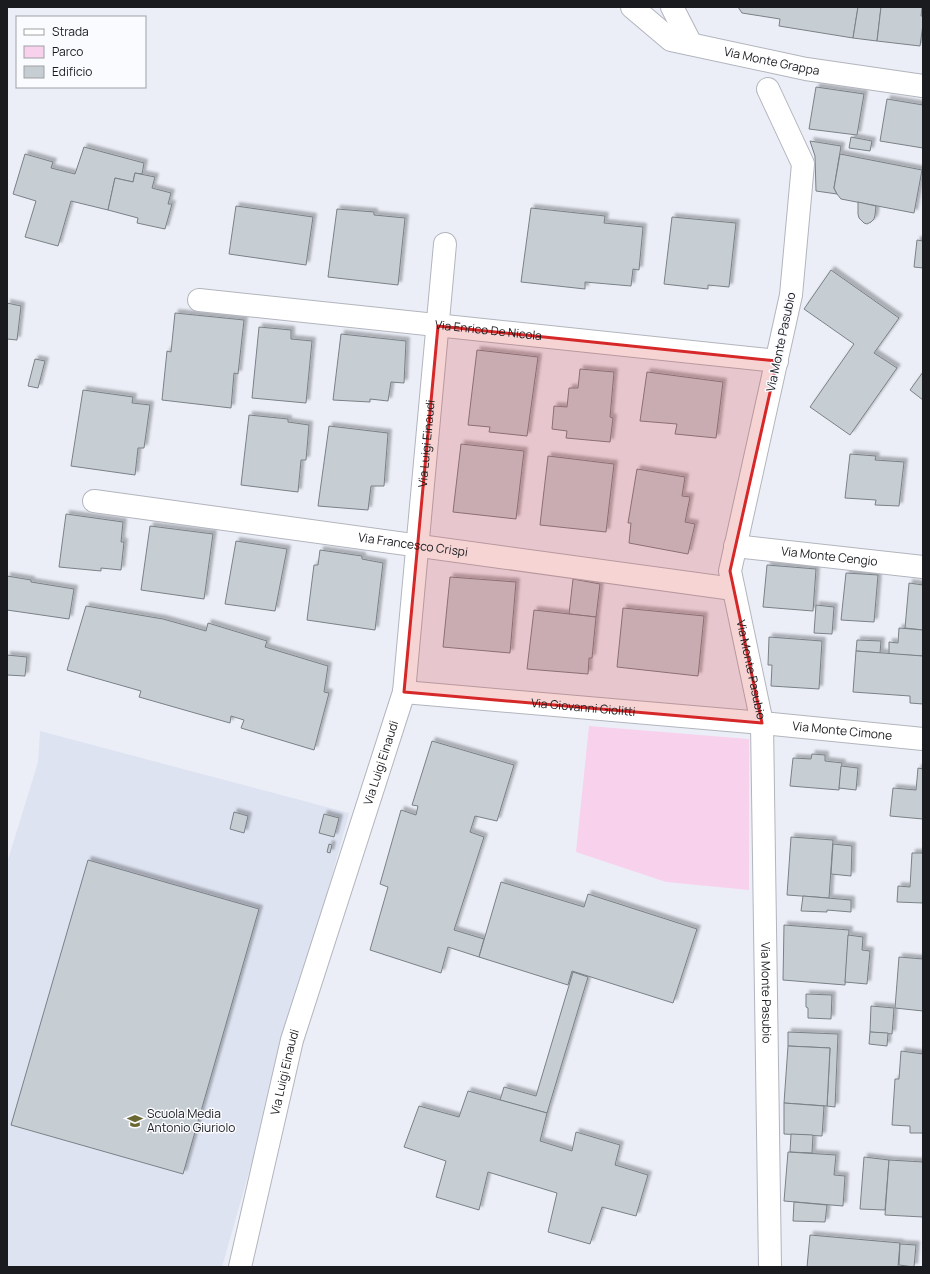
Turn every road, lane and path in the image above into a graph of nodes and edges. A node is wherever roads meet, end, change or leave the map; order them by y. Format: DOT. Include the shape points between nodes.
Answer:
graph roads {
  1 [pos="632,7"];
  2 [pos="672,7"];
  3 [pos="691,44"];
  4 [pos="923,86"];
  5 [pos="768,89"];
  6 [pos="445,244"];
  7 [pos="199,300"];
  8 [pos="438,326"];
  9 [pos="777,362"];
  10 [pos="94,501"];
  11 [pos="417,546"];
  12 [pos="735,546"];
  13 [pos="923,567"];
  14 [pos="733,588"];
  15 [pos="404,692"];
  16 [pos="762,723"];
  17 [pos="923,739"];
  18 [pos="240,1267"];
  19 [pos="770,1267"];
  1 -- 3 [label="street, Via Monte Grappa" via="671,40"];
  2 -- 3 [label="street"];
  3 -- 4 [label="street, Via Monte Grappa" via="806,69"];
  5 -- 9 [label="street, Via Monte Pasubio" via="803,164 792,295"];
  6 -- 8 [label="street, Via Luigi Einaudi"];
  7 -- 8 [label="street, Via Enrico De Nicola"];
  8 -- 9 [label="street, Via Enrico De Nicola"];
  8 -- 11 [label="street, Via Luigi Einaudi"];
  9 -- 12 [label="street, Via Monte Pasubio"];
  10 -- 11 [label="street, Via Francesco Crispi"];
  11 -- 14 [label="street, Via Francesco Crispi"];
  11 -- 15 [label="street, Via Luigi Einaudi"];
  12 -- 13 [label="street, Via Monte Cengio"];
  12 -- 14 [label="street, Via Monte Pasubio" via="730,571"];
  14 -- 16 [label="street, Via Monte Pasubio"];
  15 -- 16 [label="street, Via Giovanni Giolitti"];
  15 -- 18 [label="street, Via Luigi Einaudi" via="292,1040"];
  16 -- 17 [label="street, Via Monte Cimone"];
  16 -- 19 [label="street, Via Monte Pasubio"];
}
